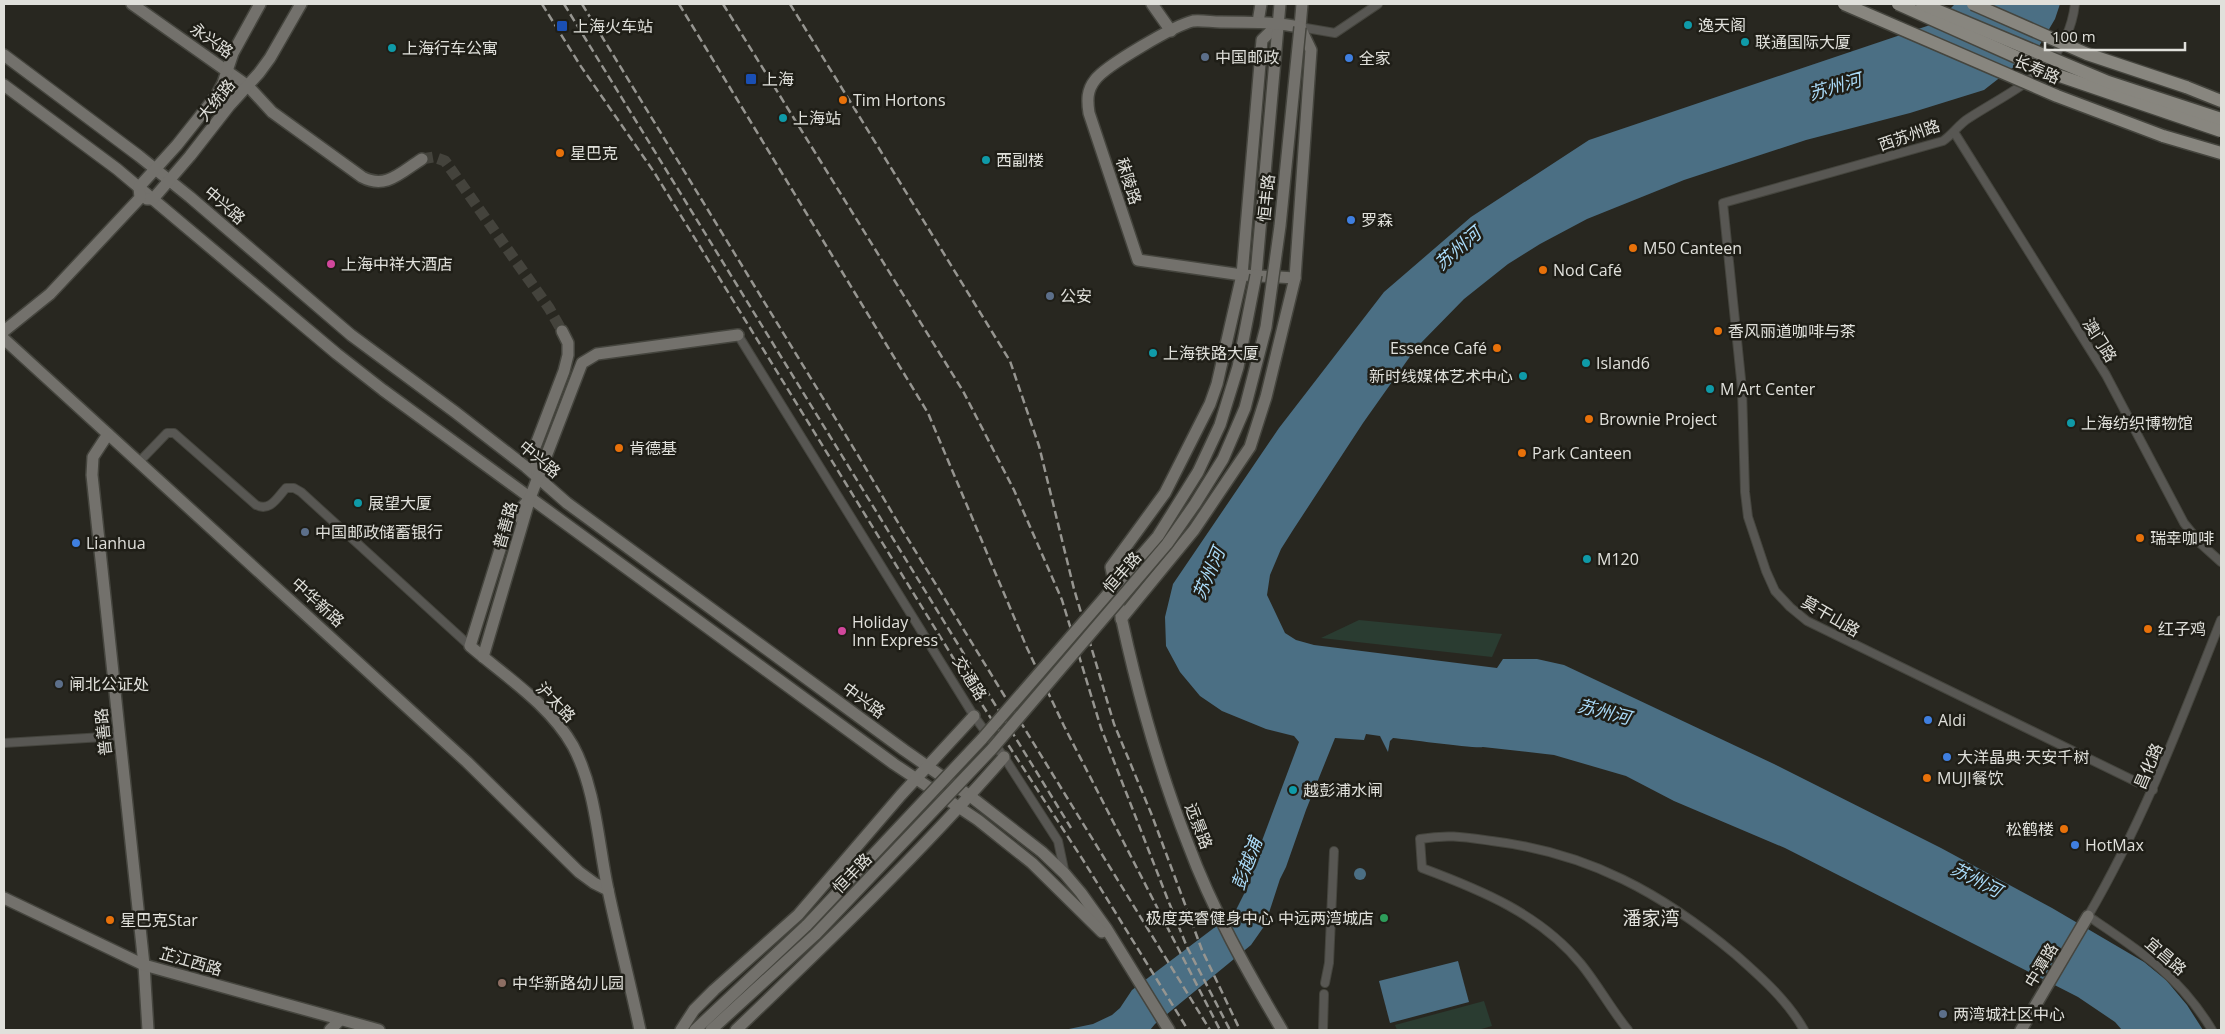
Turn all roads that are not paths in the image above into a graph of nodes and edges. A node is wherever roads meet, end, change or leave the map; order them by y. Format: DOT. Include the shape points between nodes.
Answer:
graph roads {
  1 [pos="132,4"];
  2 [pos="260,4"];
  3 [pos="301,4"];
  4 [pos="1152,4"];
  5 [pos="1261,4"];
  6 [pos="1280,4"];
  7 [pos="1302,4"];
  8 [pos="1378,4"];
  9 [pos="1844,4"];
  10 [pos="1898,4"];
  11 [pos="1922,4"];
  12 [pos="1973,4"];
  13 [pos="2075,4"];
  14 [pos="1258,22"];
  15 [pos="1279,23"];
  16 [pos="1300,27"];
  17 [pos="1171,31"];
  18 [pos="4,55"];
  19 [pos="227,70"];
  20 [pos="4,86"];
  21 [pos="248,86"];
  22 [pos="2221,101"];
  23 [pos="2221,119"];
  24 [pos="2221,131"];
  25 [pos="1954,132"];
  26 [pos="2221,153"];
  27 [pos="422,159"];
  28 [pos="156,169"];
  29 [pos="170,180"];
  30 [pos="140,193"];
  31 [pos="153,199"];
  32 [pos="1722,203"];
  33 [pos="1242,275"];
  34 [pos="1295,278"];
  35 [pos="4,331"];
  36 [pos="562,331"];
  37 [pos="738,336"];
  38 [pos="4,339"];
  39 [pos="108,434"];
  40 [pos="139,462"];
  41 [pos="537,478"];
  42 [pos="530,498"];
  43 [pos="2221,562"];
  44 [pos="1121,619"];
  45 [pos="2221,620"];
  46 [pos="470,646"];
  47 [pos="483,657"];
  48 [pos="974,716"];
  49 [pos="120,736"];
  50 [pos="4,742"];
  51 [pos="1004,757"];
  52 [pos="928,767"];
  53 [pos="916,779"];
  54 [pos="2153,790"];
  55 [pos="970,796"];
  56 [pos="959,807"];
  57 [pos="1334,850"];
  58 [pos="1065,874"];
  59 [pos="608,890"];
  60 [pos="4,898"];
  61 [pos="2086,920"];
  62 [pos="1108,935"];
  63 [pos="144,965"];
  64 [pos="1325,983"];
  65 [pos="1324,994"];
  66 [pos="345,1024"];
  67 [pos="148,1030"];
  68 [pos="330,1030"];
  69 [pos="379,1030"];
  70 [pos="640,1030"];
  71 [pos="681,1030"];
  72 [pos="695,1030"];
  73 [pos="711,1030"];
  74 [pos="736,1030"];
  75 [pos="1169,1030"];
  76 [pos="1282,1030"];
  77 [pos="1323,1030"];
  78 [pos="1628,1030"];
  79 [pos="1804,1030"];
  80 [pos="2021,1030"];
  81 [pos="2212,1030"];
  1 -- 19 [label="street, 永兴路"];
  2 -- 19 [label="street, 大统路"];
  3 -- 21 [label="street, 大统路" via="270,58"];
  4 -- 17 [label="street"];
  5 -- 14 [label="street"];
  6 -- 15 [label="street, 恒丰路"];
  7 -- 16 [label="street, 恒丰路"];
  8 -- 16 [label="street" via="1336,33"];
  9 -- 26 [label="main road, 长寿路, bridge" via="2057,96 2163,136"];
  10 -- 24 [label="main road, 长寿路, bridge" via="2057,75"];
  11 -- 23 [label="main road, 长寿路, bridge" via="2108,82"];
  12 -- 22 [label="main road, 长寿路, bridge" via="2087,54"];
  13 -- 25 [label="street, 西苏州路" via="2068,32 2045,66 2025,84 1965,120"];
  14 -- 15 [label="street"];
  14 -- 17 [label="street" via="1193,21"];
  15 -- 16 [label="street"];
  15 -- 33 [label="street, 远景路" via="1262,40"];
  15 -- 72 [label="street, 恒丰路, bridge" via="1253,297 1228,402 1198,472 1158,536 982,739 807,926"];
  16 -- 34 [label="street" via="1311,50"];
  16 -- 73 [label="street, 恒丰路, bridge" via="1280,226 1266,327 1247,400 1222,459 1196,504 1167,544 992,749 816,934"];
  17 -- 33 [label="street, 秣陵路" via="1099,75 1088,93 1090,113 1138,260"];
  18 -- 28 [label="street, 中兴路"];
  19 -- 21 [label="street, 永兴路"];
  19 -- 28 [label="street, 大统路" via="216,96"];
  20 -- 30 [label="street"];
  21 -- 27 [label="street, 永兴路" via="272,112 371,182 383,183"];
  21 -- 29 [label="street, 大统路"];
  25 -- 32 [label="street, 西苏州路" via="1936,143"];
  25 -- 43 [label="street, 澳门路" via="2106,376 2184,523"];
  28 -- 29 [label="street, 中兴路"];
  28 -- 30 [label="street, 大统路"];
  29 -- 31 [label="street, 大统路"];
  29 -- 41 [label="street, 中兴路" via="351,334"];
  30 -- 31 [label="street"];
  30 -- 35 [label="street, 大统路" via="50,294"];
  31 -- 42 [label="street" via="337,354"];
  32 -- 54 [label="street, 莫干山路" via="1742,390 1747,508 1775,591 1817,627"];
  33 -- 34 [label="street, 秣陵路"];
  33 -- 44 [label="street, 远景路" via="1210,404 1165,493 1111,567"];
  34 -- 44 [label="street" via="1266,397 1250,447 1194,530"];
  36 -- 41 [label="street" via="568,343 568,355 535,447"];
  37 -- 41 [label="street" via="597,354 582,363"];
  37 -- 48 [label="street, 交通路"];
  38 -- 39 [label="street, 中华新路"];
  39 -- 40 [label="street, 中华新路"];
  39 -- 49 [label="street, 普善路" via="94,457 92,475"];
  40 -- 46 [label="street, 沪太路" via="166,433 174,433 263,508 268,507 286,488 294,488"];
  40 -- 59 [label="street, 中华新路" via="467,762 579,872"];
  41 -- 42 [label="street"];
  41 -- 52 [label="street, 中兴路"];
  42 -- 46 [label="street, 普善路" via="508,524"];
  42 -- 47 [label="street, 普善路"];
  42 -- 53 [label="street"];
  44 -- 76 [label="street, 远景路" via="1142,704 1173,804 1196,864 1221,920"];
  45 -- 54 [label="street, 昌化路"];
  46 -- 47 [label="street, 沪太路"];
  47 -- 59 [label="street, 沪太路" via="540,706 572,746 589,792"];
  48 -- 51 [label="street, 交通路"];
  48 -- 52 [label="street, 恒丰路"];
  49 -- 50 [label="street"];
  49 -- 63 [label="street, 普善路"];
  51 -- 55 [label="street, 恒丰路"];
  51 -- 58 [label="street, 交通路" via="1058,841"];
  52 -- 53 [label="street, 恒丰路"];
  52 -- 55 [label="street, 中兴路"];
  53 -- 56 [label="street"];
  53 -- 71 [label="street, 恒丰路" via="798,915 714,990 694,1010"];
  54 -- 61 [label="street, 昌化路" via="2122,856"];
  55 -- 56 [label="street, 恒丰路"];
  55 -- 58 [label="street, 中兴路"];
  56 -- 62 [label="street, 交通路" via="1032,863 1101,932"];
  56 -- 74 [label="street, 恒丰路" via="826,945"];
  57 -- 64 [label="street" via="1330,963"];
  58 -- 62 [label="street, 交通路"];
  59 -- 70 [label="street, 沪太路"];
  60 -- 63 [label="street, 芷江西路"];
  61 -- 80 [label="street, 中潭路"];
  61 -- 81 [label="street, 宜昌路" via="2157,964 2182,989"];
  62 -- 75 [label="street, 交通路"];
  63 -- 66 [label="street, 芷江西路"];
  63 -- 67 [label="street, 普善路"];
  65 -- 77 [label="street"];
  66 -- 68 [label="street"];
  66 -- 69 [label="street, 芷江西路"];
  78 -- 79 [label="street" via="1580,962 1538,924 1489,894 1422,868 1420,839 1444,835 1523,845 1589,863 1652,893 1700,925 1758,974 1796,1015"];
}
